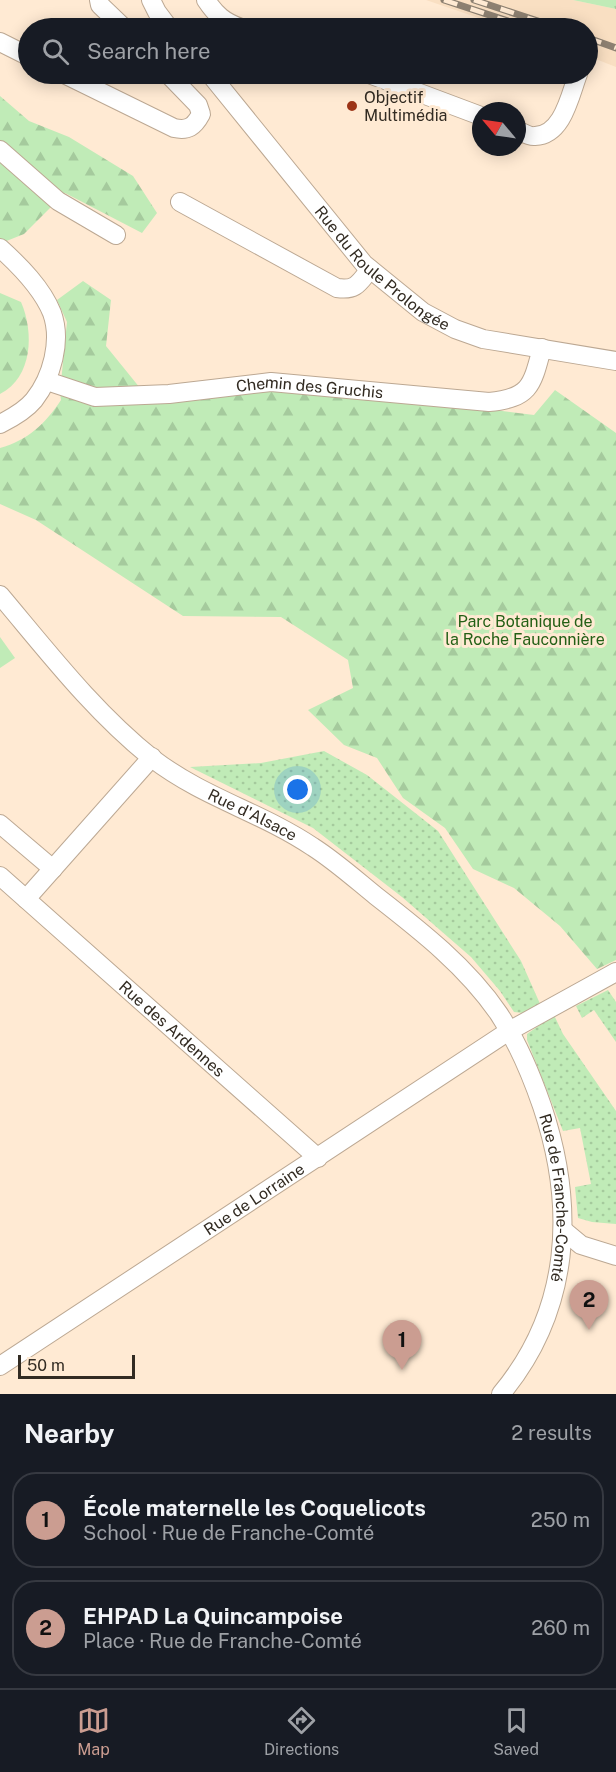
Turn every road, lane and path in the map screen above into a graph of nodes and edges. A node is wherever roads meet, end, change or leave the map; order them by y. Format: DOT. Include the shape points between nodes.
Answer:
graph roads {
  1 [pos="99,0"];
  2 [pos="151,0"];
  3 [pos="206,0"];
  4 [pos="114,18"];
  5 [pos="162,18"];
  6 [pos="220,18"];
  7 [pos="0,42"];
  8 [pos="18,51"];
  9 [pos="84,84"];
  10 [pos="178,84"];
  11 [pos="218,84"];
  12 [pos="396,84"];
  13 [pos="574,84"];
  14 [pos="472,113"];
  15 [pos="526,134"];
  16 [pos="0,150"];
  17 [pos="180,202"];
  18 [pos="116,235"];
  19 [pos="0,248"];
  20 [pos="370,269"];
  21 [pos="542,348"];
  22 [pos="616,361"];
  23 [pos="47,381"];
  24 [pos="0,424"];
  25 [pos="0,595"];
  26 [pos="152,757"];
  27 [pos="0,824"];
  28 [pos="53,869"];
  29 [pos="0,876"];
  30 [pos="26,899"];
  31 [pos="616,972"];
  32 [pos="509,1031"];
  33 [pos="318,1158"];
  34 [pos="563,1230"];
  35 [pos="616,1256"];
  36 [pos="0,1366"];
  37 [pos="501,1394"];
  1 -- 4 [label="street"];
  2 -- 5 [label="street"];
  3 -- 6 [label="street"];
  7 -- 8 [label="street"];
  9 -- 10 [label="street" via="184,130 192,127 201,114 198,105"];
  11 -- 20 [label="street, Rue du Roule Prolongée"];
  12 -- 14 [label="street"];
  13 -- 15 [label="street" via="560,121 548,133 534,137"];
  16 -- 18 [label="street" via="58,201"];
  17 -- 20 [label="street" via="338,288 349,290"];
  19 -- 23 [label="street" via="34,284 52,314 55,352"];
  20 -- 21 [label="street, Rue du Roule Prolongée" via="423,312 455,328 483,339"];
  21 -- 22 [label="street, Rue du Roule Prolongée"];
  21 -- 23 [label="street, Chemin des Gruchis" via="527,389 519,396 489,402 271,382 168,394 95,397"];
  23 -- 24 [label="street" via="33,402"];
  25 -- 26 [label="street, Rue d'Alsace" via="77,687"];
  26 -- 28 [label="street"];
  26 -- 32 [label="street, Rue d'Alsace" via="178,777 312,846 446,952"];
  27 -- 28 [label="street"];
  28 -- 30 [label="street"];
  29 -- 30 [label="street, Rue des Ardennes"];
  30 -- 33 [label="street, Rue des Ardennes"];
  31 -- 32 [label="street, Rue de Lorraine"];
  32 -- 33 [label="street, Rue de Lorraine"];
  32 -- 34 [label="street, Rue de Franche-Comté" via="531,1073 554,1145 561,1177"];
  33 -- 36 [label="street, Rue de Lorraine"];
  34 -- 35 [label="street" via="581,1245"];
  34 -- 37 [label="street, Rue de Franche-Comté" via="556,1289 545,1321 515,1377"];
}
